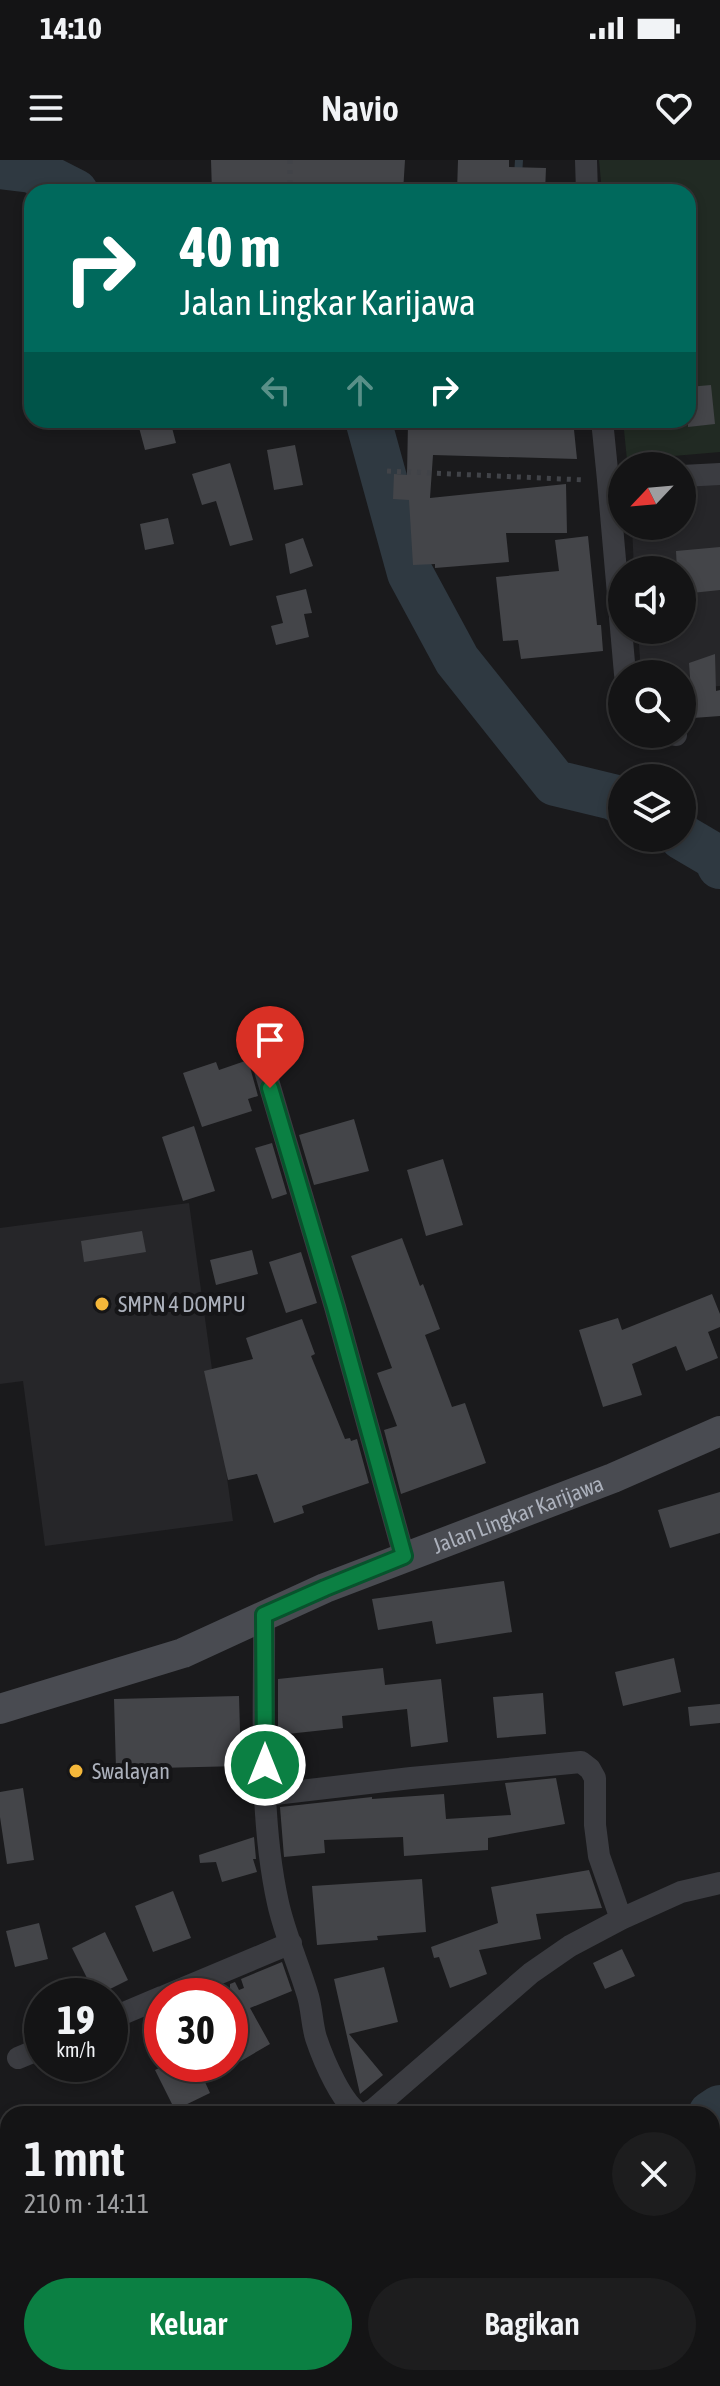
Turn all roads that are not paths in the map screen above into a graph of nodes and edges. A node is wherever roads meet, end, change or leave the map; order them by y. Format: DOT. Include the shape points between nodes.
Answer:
graph roads {
  1 [pos="586,160"];
  2 [pos="587,184"];
  3 [pos="604,428"];
  4 [pos="609,452"];
  5 [pos="720,474"];
  6 [pos="696,475"];
  7 [pos="618,540"];
  8 [pos="624,660"];
  9 [pos="262,1060"];
  10 [pos="720,1431"];
  11 [pos="404,1556"];
  12 [pos="264,1615"];
  13 [pos="0,1709"];
  14 [pos="266,1795"];
  15 [pos="720,1883"];
  16 [pos="621,1919"];
  17 [pos="291,1943"];
  18 [pos="209,1978"];
  19 [pos="24,2056"];
  20 [pos="18,2058"];
  21 [pos="348,2106"];
  22 [pos="376,2106"];
  1 -- 2 [label="street"];
  3 -- 4 [label="street"];
  5 -- 6 [label="street"];
  7 -- 8 [label="street"];
  9 -- 11 [label="street"];
  10 -- 11 [label="main road, Jalan Lingkar Karijawa" via="613,1478"];
  11 -- 12 [label="main road, Jalan Lingkar Karijawa"];
  12 -- 13 [label="main road, Jalan Lingkar Karijawa" via="183,1653"];
  12 -- 14 [label="street"];
  14 -- 16 [label="street" via="581,1762 595,1778 599,1856"];
  14 -- 17 [label="street" via="278,1905"];
  15 -- 16 [label="street" via="681,1892"];
  16 -- 22 [label="street" via="531,1973"];
  17 -- 18 [label="street"];
  17 -- 21 [label="street" via="316,2037"];
  19 -- 20 [label="street"];
}
